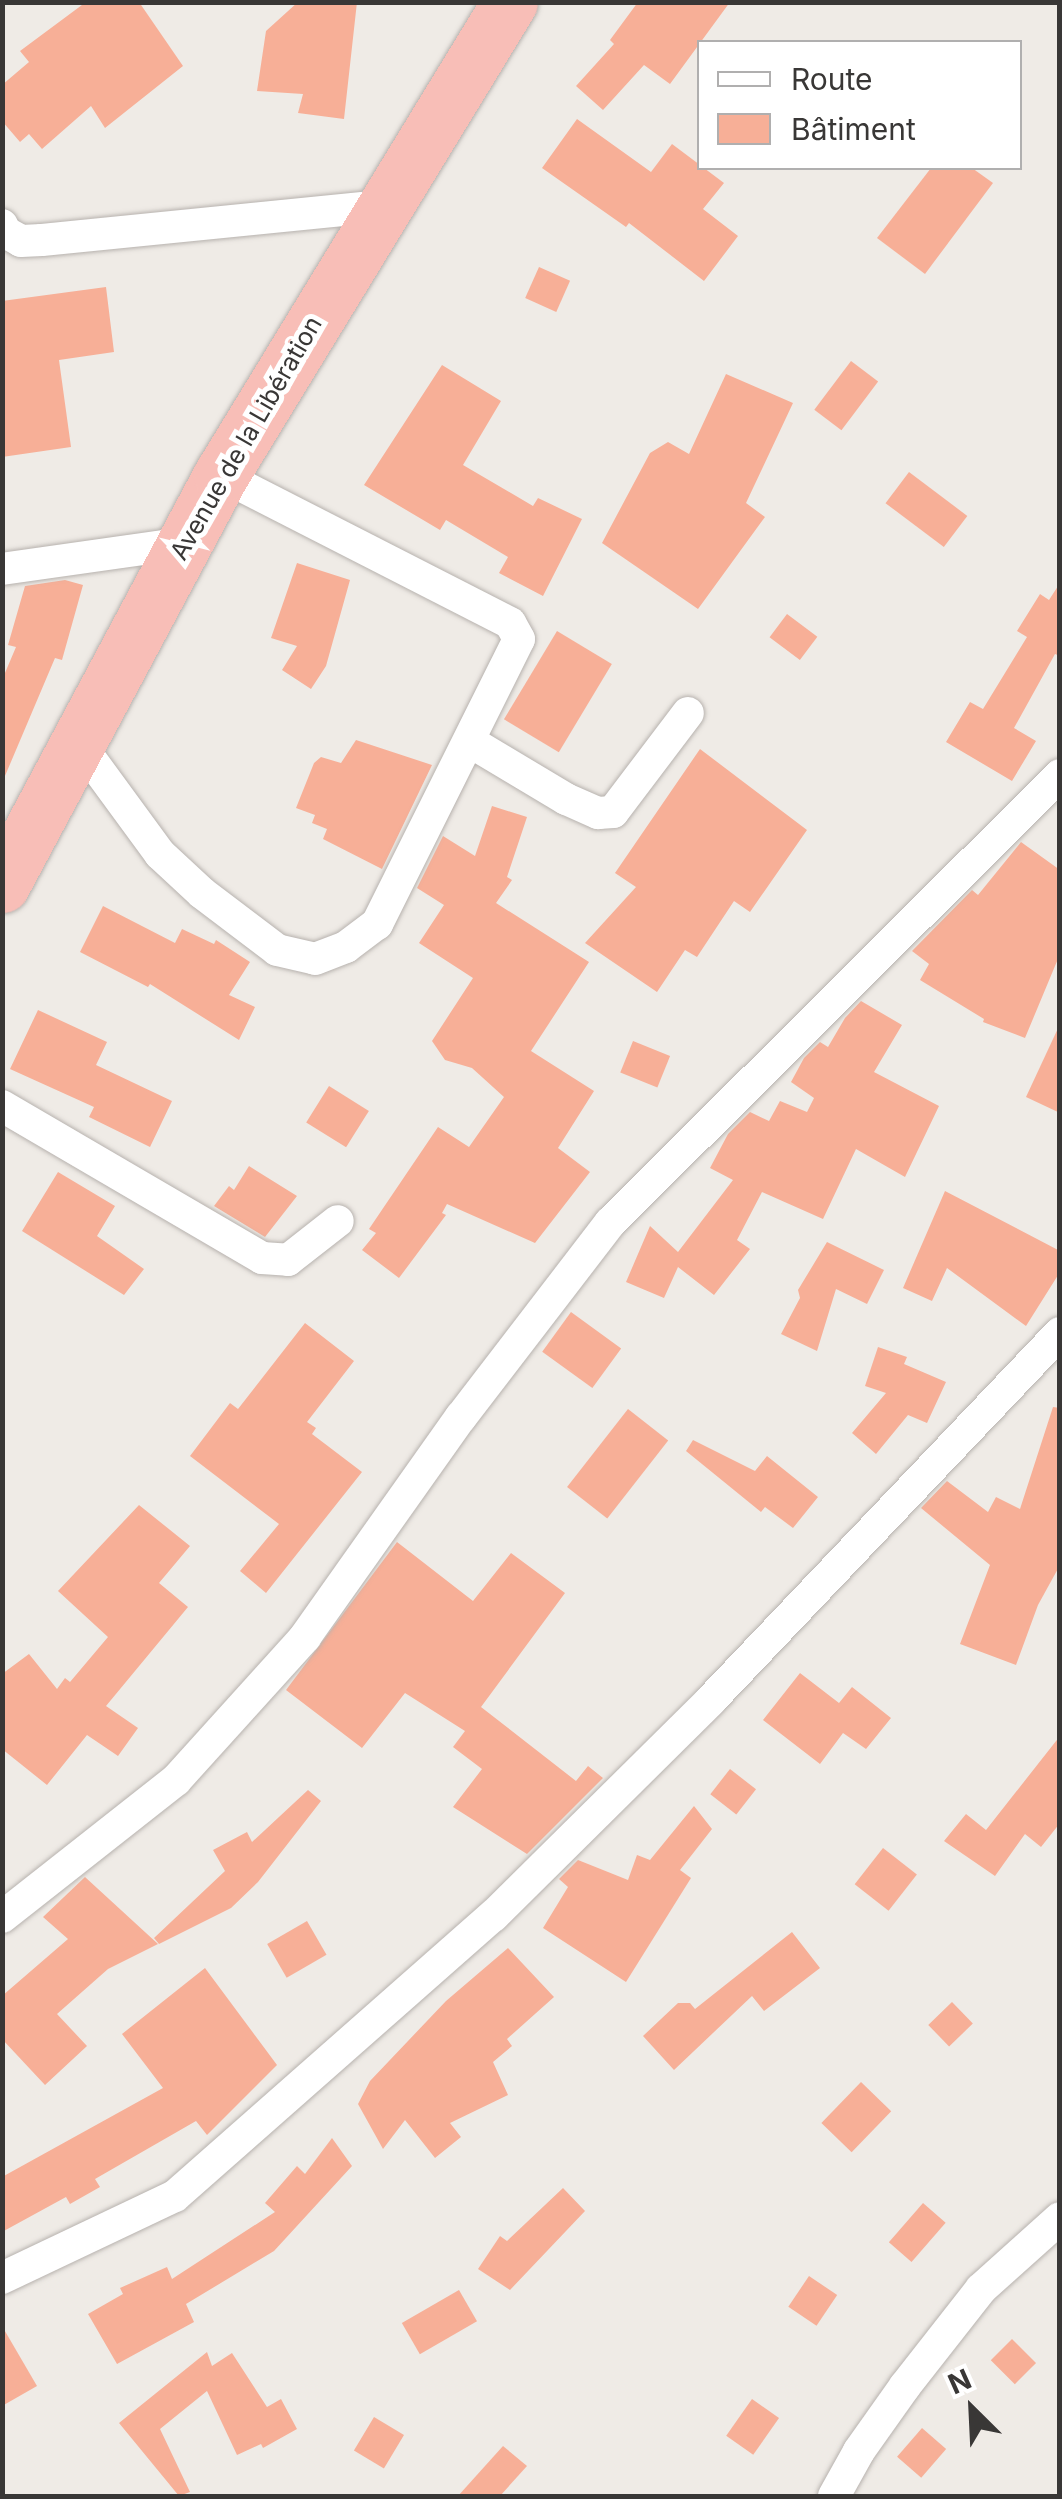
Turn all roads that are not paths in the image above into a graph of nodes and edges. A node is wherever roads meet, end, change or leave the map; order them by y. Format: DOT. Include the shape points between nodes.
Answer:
graph roads {
  1 [pos="510,2"];
  2 [pos="382,206"];
  3 [pos="2,225"];
  4 [pos="222,475"];
  5 [pos="184,543"];
  6 [pos="2,569"];
  7 [pos="688,713"];
  8 [pos="469,741"];
  9 [pos="78,742"];
  10 [pos="1060,775"];
  11 [pos="2,885"];
  12 [pos="2,1106"];
  13 [pos="338,1220"];
  14 [pos="1060,1333"];
  15 [pos="2,1917"];
  16 [pos="1060,2218"];
  17 [pos="2,2278"];
  18 [pos="834,2496"];
  1 -- 2 [label="highway, Avenue de la Libération"];
  2 -- 3 [label="street" via="42,240 22,241"];
  2 -- 4 [label="highway, Avenue de la Libération"];
  4 -- 5 [label="highway, Avenue de la Libération"];
  4 -- 8 [label="street" via="510,623 519,639"];
  5 -- 6 [label="street"];
  5 -- 9 [label="highway, Avenue de la Libération"];
  7 -- 8 [label="street" via="613,812 598,814"];
  8 -- 9 [label="street" via="377,924 315,959 277,950 202,893 160,854"];
  9 -- 11 [label="highway, Avenue de la Libération"];
  10 -- 15 [label="street" via="610,1223 461,1417 305,1638 176,1780"];
  12 -- 13 [label="street" via="262,1258 288,1260"];
  14 -- 17 [label="street" via="710,1701 493,1916 176,2196"];
  16 -- 18 [label="street" via="981,2290 905,2386"];
}
